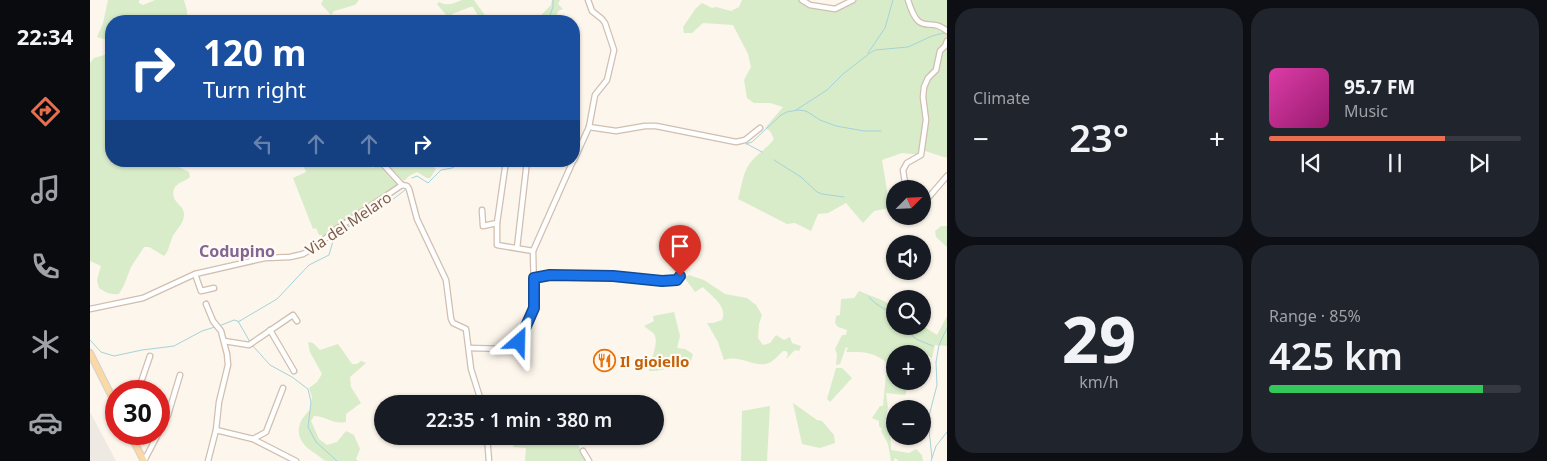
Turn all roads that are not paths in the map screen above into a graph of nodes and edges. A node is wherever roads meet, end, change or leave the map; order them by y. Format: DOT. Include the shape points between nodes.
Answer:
graph roads {
  1 [pos="588,0"];
  2 [pos="802,0"];
  3 [pos="853,0"];
  4 [pos="908,0"];
  5 [pos="947,31"];
  6 [pos="947,41"];
  7 [pos="589,127"];
  8 [pos="760,128"];
  9 [pos="580,147"];
  10 [pos="386,167"];
  11 [pos="505,167"];
  12 [pos="526,167"];
  13 [pos="571,167"];
  14 [pos="947,176"];
  15 [pos="905,180"];
  16 [pos="404,185"];
  17 [pos="931,195"];
  18 [pos="482,210"];
  19 [pos="497,223"];
  20 [pos="517,248"];
  21 [pos="533,251"];
  22 [pos="680,269"];
  23 [pos="195,274"];
  24 [pos="534,278"];
  25 [pos="214,288"];
  26 [pos="206,304"];
  27 [pos="90,309"];
  28 [pos="297,322"];
  29 [pos="270,330"];
  30 [pos="224,341"];
  31 [pos="469,348"];
  32 [pos="90,353"];
  33 [pos="150,356"];
  34 [pos="294,371"];
  35 [pos="180,375"];
  36 [pos="142,380"];
  37 [pos="105,383"];
  38 [pos="283,388"];
  39 [pos="479,395"];
  40 [pos="216,430"];
  41 [pos="254,439"];
  42 [pos="136,445"];
  43 [pos="488,445"];
  44 [pos="583,451"];
  45 [pos="144,461"];
  46 [pos="208,461"];
  47 [pos="296,461"];
  48 [pos="489,461"];
  49 [pos="589,461"];
  1 -- 7 [label="street" via="592,11 605,23 614,50 607,80 595,95"];
  2 -- 3 [label="street" via="810,5 835,9"];
  4 -- 5 [label="street" via="920,23"];
  6 -- 15 [label="street" via="940,51 936,70 924,87 926,120 923,148 921,155 907,163 903,170"];
  7 -- 8 [label="street" via="616,132 656,126 736,142 745,140"];
  7 -- 9 [label="street"];
  10 -- 16 [label="street"];
  11 -- 19 [label="street"];
  12 -- 20 [label="street"];
  13 -- 21 [label="street"];
  14 -- 17 [label="street"];
  16 -- 23 [label="street, Via del Melaro" via="303,254 265,258"];
  16 -- 31 [label="street" via="409,189 416,219 446,280 451,319 466,329"];
  18 -- 19 [label="street" via="483,226"];
  19 -- 20 [label="street" via="497,245"];
  20 -- 21 [label="street"];
  21 -- 24 [label="street"];
  22 -- 24 [label="street" via="677,280 662,281 613,276 550,275"];
  23 -- 25 [label="street" via="201,291"];
  23 -- 27 [label="street, Via del Melaro" via="143,298"];
  24 -- 31 [label="street" via="533,313 516,345 502,350"];
  26 -- 30 [label="street"];
  28 -- 29 [label="street" via="293,315"];
  29 -- 30 [label="street" via="249,345"];
  29 -- 34 [label="street"];
  30 -- 40 [label="street" via="228,365"];
  31 -- 39 [label="street"];
  32 -- 37 [label="main road"];
  33 -- 36 [label="street"];
  35 -- 45 [label="street" via="168,415"];
  38 -- 41 [label="street" via="268,430"];
  40 -- 41 [label="street"];
  40 -- 46 [label="street"];
  41 -- 47 [label="street"];
  42 -- 45 [label="main road"];
  43 -- 48 [label="street"];
  44 -- 49 [label="street"];
}
